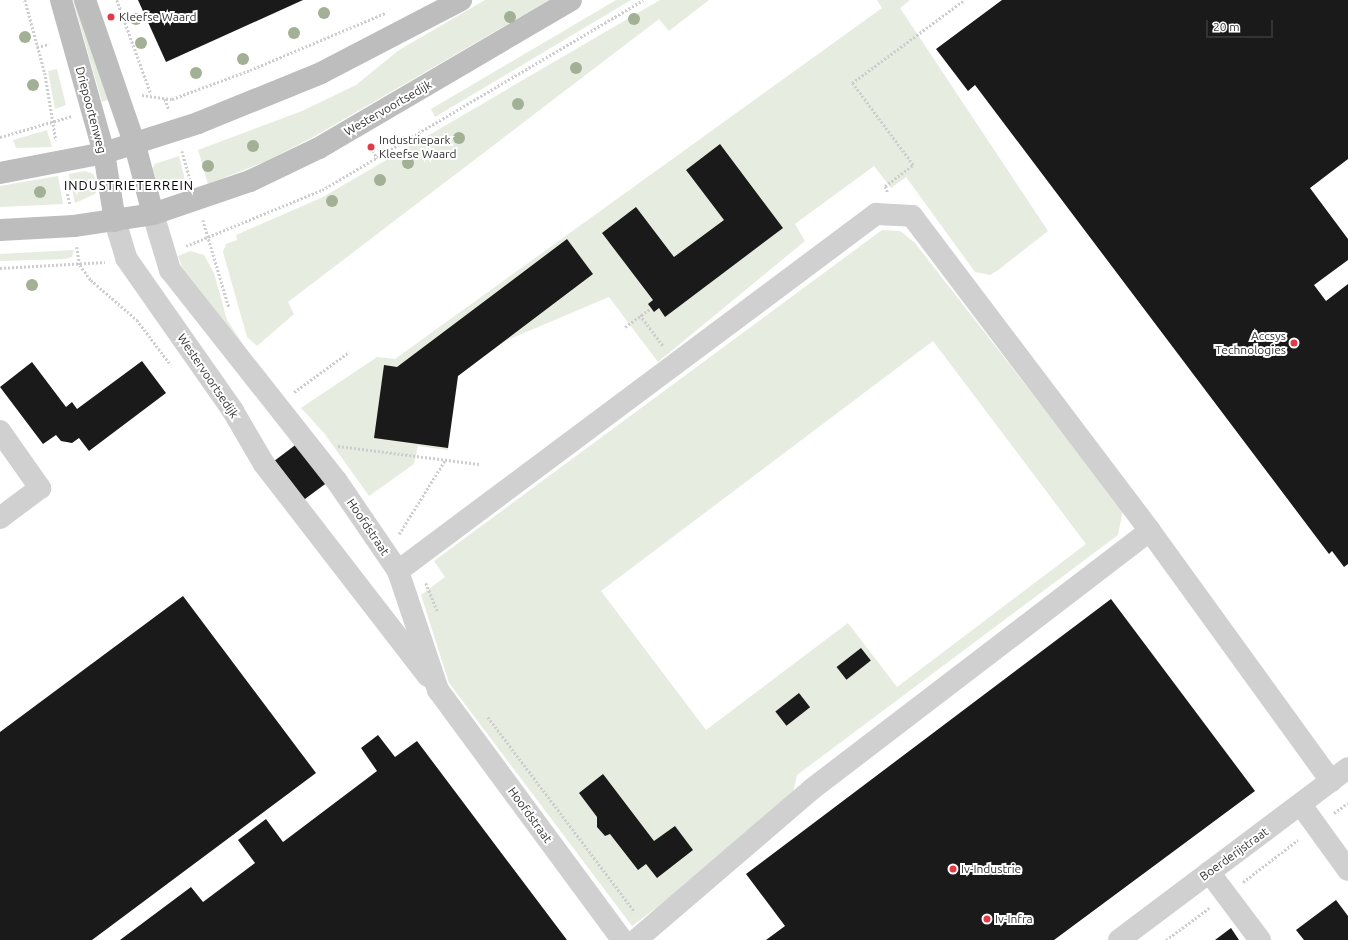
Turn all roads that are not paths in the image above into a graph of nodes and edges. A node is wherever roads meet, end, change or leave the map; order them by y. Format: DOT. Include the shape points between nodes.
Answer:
graph roads {
  1 [pos="61,0"];
  2 [pos="86,0"];
  3 [pos="461,0"];
  4 [pos="571,0"];
  5 [pos="135,145"];
  6 [pos="104,154"];
  7 [pos="0,173"];
  8 [pos="153,214"];
  9 [pos="115,221"];
  10 [pos="0,230"];
  11 [pos="261,389"];
  12 [pos="233,411"];
  13 [pos="0,431"];
  14 [pos="282,488"];
  15 [pos="0,518"];
  16 [pos="1150,530"];
  17 [pos="403,567"];
  18 [pos="438,690"];
  19 [pos="1348,768"];
  20 [pos="1331,781"];
  21 [pos="1301,805"];
  22 [pos="1348,870"];
  23 [pos="1209,872"];
  24 [pos="642,935"];
  25 [pos="622,940"];
  26 [pos="1119,940"];
  27 [pos="1260,940"];
  1 -- 6 [label="main road, Driepoortenweg"];
  2 -- 5 [label="main road"];
  3 -- 5 [label="main road" via="321,73"];
  4 -- 8 [label="main road, Westervoortsedijk" via="294,162 197,201"];
  5 -- 6 [label="main road"];
  5 -- 8 [label="main road"];
  6 -- 7 [label="main road"];
  6 -- 9 [label="main road, Driepoortenweg"];
  8 -- 9 [label="main road, Westervoortsedijk"];
  8 -- 11 [label="street" via="170,270"];
  9 -- 10 [label="main road, Westervoortsedijk"];
  9 -- 12 [label="street, Westervoortsedijk" via="126,258"];
  11 -- 12 [label="street"];
  11 -- 17 [label="street, Hoofdstraat"];
  12 -- 14 [label="street, Westervoortsedijk"];
  13 -- 15 [label="street" via="40,488"];
  14 -- 18 [label="street, Hoofdstraat"];
  16 -- 17 [label="street" via="912,216 876,214"];
  16 -- 20 [label="street"];
  16 -- 24 [label="street" via="812,789"];
  17 -- 18 [label="street, Hoofdstraat"];
  18 -- 25 [label="street, Hoofdstraat"];
  19 -- 20 [label="street, Boerderijstraat"];
  20 -- 21 [label="street, Boerderijstraat"];
  21 -- 22 [label="street"];
  21 -- 23 [label="street, Boerderijstraat"];
  23 -- 26 [label="street, Boerderijstraat"];
  23 -- 27 [label="street"];
}
